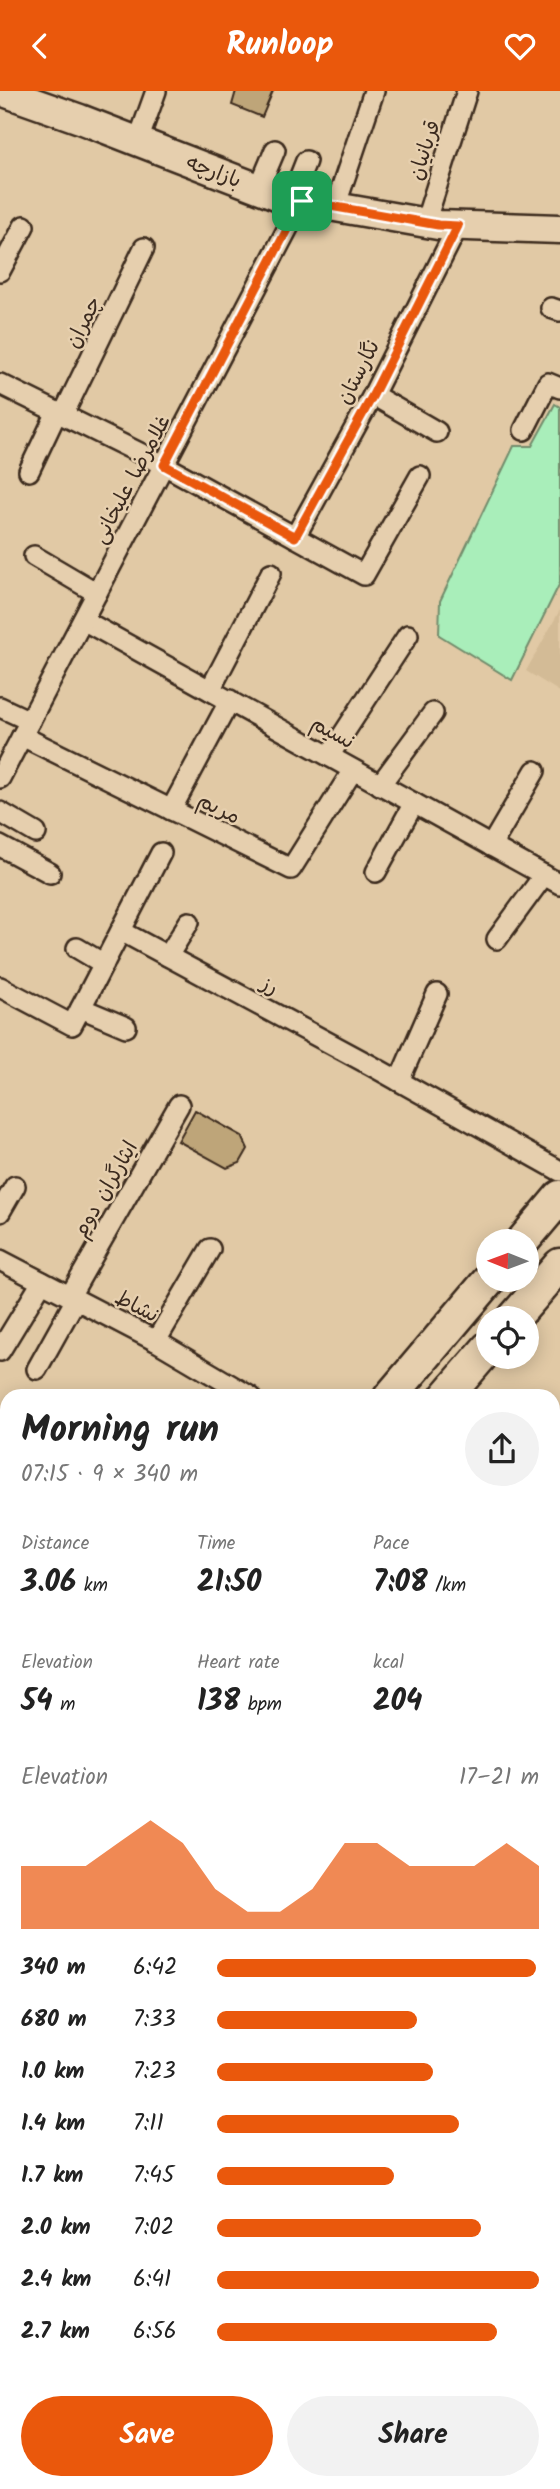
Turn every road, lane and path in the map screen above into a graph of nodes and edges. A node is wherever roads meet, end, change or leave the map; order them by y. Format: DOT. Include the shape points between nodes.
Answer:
graph roads {
  1 [pos="1,91"];
  2 [pos="156,91"];
  3 [pos="374,91"];
  4 [pos="467,91"];
  5 [pos="138,141"];
  6 [pos="275,150"];
  7 [pos="306,161"];
  8 [pos="259,188"];
  9 [pos="297,200"];
  10 [pos="335,207"];
  11 [pos="425,223"];
  12 [pos="24,226"];
  13 [pos="458,226"];
  14 [pos="560,229"];
  15 [pos="144,248"];
  16 [pos="0,271"];
  17 [pos="0,384"];
  18 [pos="560,388"];
  19 [pos="373,395"];
  20 [pos="60,414"];
  21 [pos="524,430"];
  22 [pos="437,432"];
  23 [pos="164,465"];
  24 [pos="29,471"];
  25 [pos="420,476"];
  26 [pos="295,537"];
  27 [pos="34,556"];
  28 [pos="271,573"];
  29 [pos="97,593"];
  30 [pos="83,620"];
  31 [pos="408,635"];
  32 [pos="210,690"];
  33 [pos="230,700"];
  34 [pos="0,707"];
  35 [pos="433,713"];
  36 [pos="26,728"];
  37 [pos="329,756"];
  38 [pos="353,770"];
  39 [pos="535,771"];
  40 [pos="0,778"];
  41 [pos="380,785"];
  42 [pos="414,803"];
  43 [pos="171,810"];
  44 [pos="0,812"];
  45 [pos="36,833"];
  46 [pos="0,846"];
  47 [pos="491,846"];
  48 [pos="161,853"];
  49 [pos="376,872"];
  50 [pos="50,873"];
  51 [pos="552,879"];
  52 [pos="189,922"];
  53 [pos="121,931"];
  54 [pos="497,939"];
  55 [pos="77,948"];
  56 [pos="168,956"];
  57 [pos="104,964"];
  58 [pos="0,987"];
  59 [pos="437,994"];
  60 [pos="81,1008"];
  61 [pos="126,1027"];
  62 [pos="399,1081"];
  63 [pos="179,1105"];
  64 [pos="560,1171"];
  65 [pos="15,1186"];
  66 [pos="560,1197"];
  67 [pos="0,1212"];
  68 [pos="533,1229"];
  69 [pos="210,1249"];
  70 [pos="0,1260"];
  71 [pos="560,1265"];
  72 [pos="42,1282"];
  73 [pos="479,1292"];
  74 [pos="73,1298"];
  75 [pos="524,1306"];
  76 [pos="156,1341"];
  77 [pos="0,1351"];
  78 [pos="476,1362"];
  79 [pos="37,1369"];
  80 [pos="237,1389"];
  81 [pos="397,1389"];
  82 [pos="453,1389"];
  1 -- 5 [label="main road, بازارچه"];
  2 -- 5 [label="street"];
  3 -- 10 [label="street"];
  4 -- 11 [label="street, قربانیان"];
  5 -- 8 [label="main road, بازارچه"];
  6 -- 8 [label="street"];
  7 -- 9 [label="street, غلامرضا علیخانی"];
  8 -- 9 [label="main road, بازارچه"];
  9 -- 10 [label="main road, بازارچه"];
  9 -- 23 [label="street, غلامرضا علیخانی"];
  10 -- 11 [label="main road, بازارچه"];
  11 -- 13 [label="main road, بازارچه"];
  12 -- 16 [label="street"];
  13 -- 14 [label="main road, بازارچه"];
  13 -- 19 [label="street, نگارستان"];
  15 -- 20 [label="street, چمران"];
  17 -- 20 [label="street"];
  18 -- 21 [label="street" via="548,383"];
  19 -- 22 [label="street"];
  19 -- 26 [label="street, نگارستان"];
  20 -- 23 [label="street"];
  20 -- 24 [label="street, چمران"];
  23 -- 26 [label="street"];
  23 -- 29 [label="street, غلامرضا علیخانی"];
  25 -- 26 [label="street" via="364,575"];
  27 -- 29 [label="street"];
  28 -- 32 [label="street"];
  29 -- 30 [label="street, غلامرضا علیخانی"];
  30 -- 32 [label="street, نسیم"];
  30 -- 36 [label="street, غلامرضا علیخانی"];
  31 -- 37 [label="street"];
  32 -- 33 [label="street, نسیم"];
  33 -- 37 [label="street, نسیم"];
  33 -- 43 [label="street"];
  34 -- 36 [label="street, مریم"];
  35 -- 41 [label="street"];
  36 -- 40 [label="street, غلامرضا علیخانی"];
  36 -- 43 [label="street, مریم"];
  37 -- 38 [label="street, نسیم"];
  38 -- 41 [label="street, نسیم"];
  38 -- 43 [label="street, مریم" via="291,869"];
  39 -- 47 [label="street"];
  41 -- 42 [label="street, نسیم"];
  42 -- 47 [label="street, نسیم"];
  42 -- 49 [label="street"];
  44 -- 45 [label="street"];
  46 -- 50 [label="street"];
  47 -- 51 [label="street, نسیم"];
  48 -- 53 [label="street"];
  51 -- 54 [label="street"];
  52 -- 56 [label="street"];
  53 -- 56 [label="street, رز"];
  53 -- 57 [label="street"];
  55 -- 57 [label="street"];
  56 -- 62 [label="street, رز"];
  57 -- 60 [label="street"];
  58 -- 60 [label="street" via="72,1025"];
  59 -- 62 [label="street"];
  60 -- 61 [label="street"];
  62 -- 64 [label="street, رز"];
  63 -- 74 [label="street, ایثارگران دوم"];
  65 -- 67 [label="street"];
  66 -- 68 [label="main road"];
  69 -- 76 [label="street"];
  70 -- 72 [label="street, نشاط"];
  71 -- 75 [label="main road"];
  72 -- 74 [label="street, نشاط"];
  72 -- 77 [label="street"];
  73 -- 81 [label="main road"];
  74 -- 76 [label="street, نشاط"];
  74 -- 79 [label="street, ایثارگران دوم"];
  76 -- 80 [label="street, نشاط"];
  78 -- 82 [label="main road"];
}
